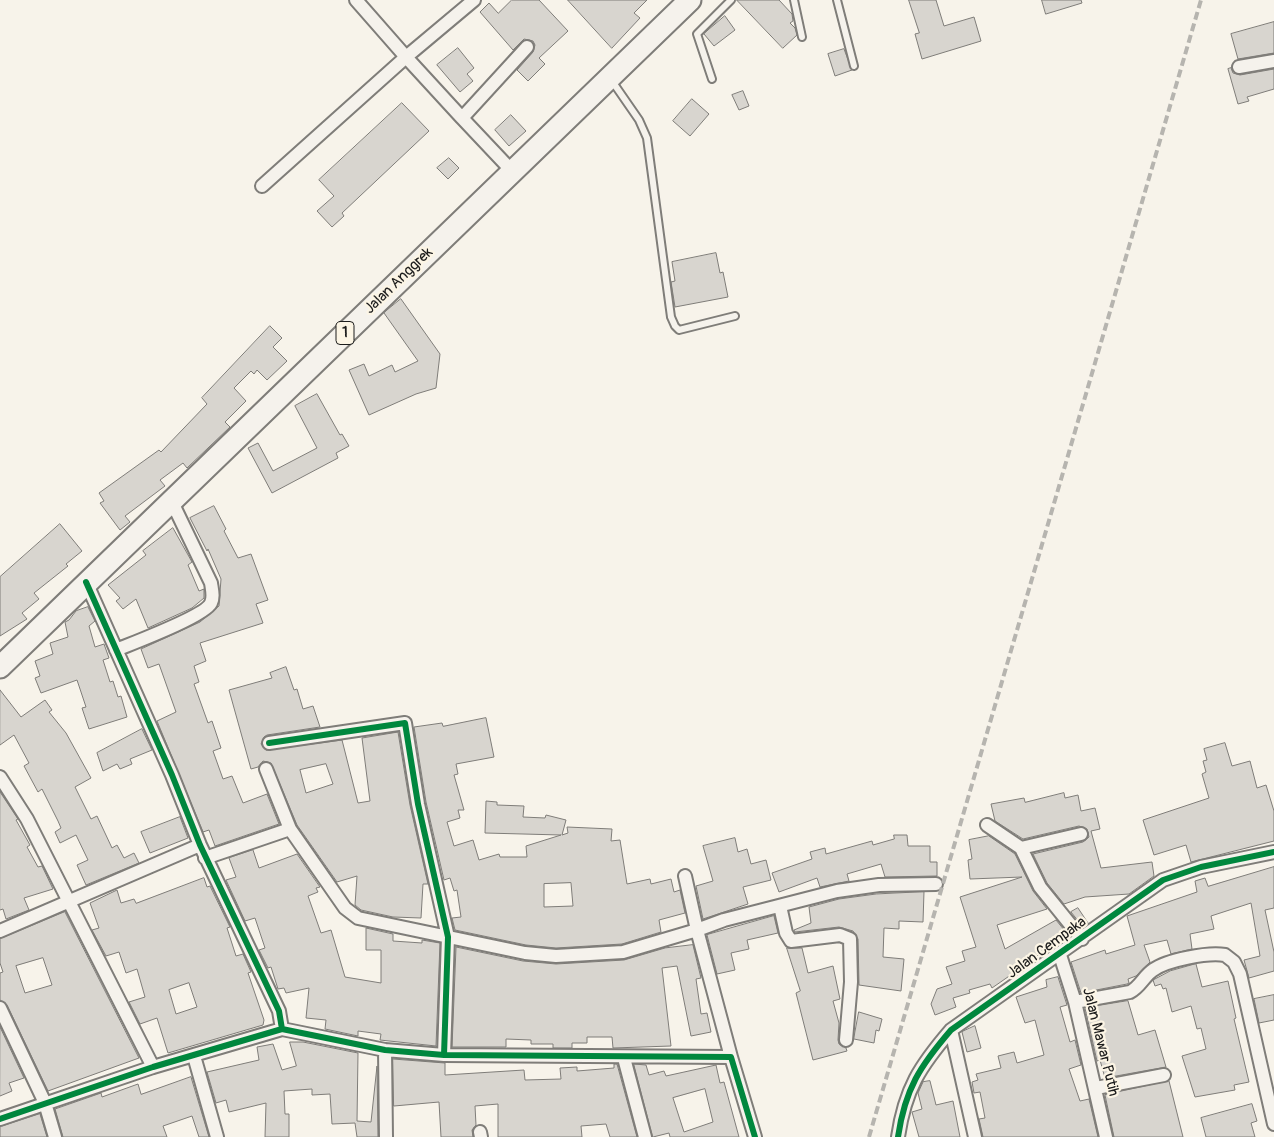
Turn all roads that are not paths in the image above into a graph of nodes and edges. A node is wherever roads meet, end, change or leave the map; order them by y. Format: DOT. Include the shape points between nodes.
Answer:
graph roads {
  1 [pos="356,0"];
  2 [pos="474,0"];
  3 [pos="690,0"];
  4 [pos="731,0"];
  5 [pos="794,0"];
  6 [pos="837,0"];
  7 [pos="802,38"];
  8 [pos="527,47"];
  9 [pos="406,57"];
  10 [pos="1274,61"];
  11 [pos="854,66"];
  12 [pos="1239,68"];
  13 [pos="712,79"];
  14 [pos="612,81"];
  15 [pos="462,118"];
  16 [pos="512,171"];
  17 [pos="262,186"];
  18 [pos="735,316"];
  19 [pos="172,502"];
  20 [pos="86,582"];
  21 [pos="116,650"];
  22 [pos="0,667"];
  23 [pos="269,743"];
  24 [pos="266,769"];
  25 [pos="0,777"];
  26 [pos="987,825"];
  27 [pos="290,829"];
  28 [pos="1081,834"];
  29 [pos="200,846"];
  30 [pos="1021,848"];
  31 [pos="1274,852"];
  32 [pos="205,858"];
  33 [pos="685,876"];
  34 [pos="936,884"];
  35 [pos="68,903"];
  36 [pos="780,906"];
  37 [pos="697,930"];
  38 [pos="0,931"];
  39 [pos="448,937"];
  40 [pos="1082,939"];
  41 [pos="1060,956"];
  42 [pos="1075,1002"];
  43 [pos="0,1008"];
  44 [pos="282,1029"];
  45 [pos="951,1030"];
  46 [pos="846,1040"];
  47 [pos="385,1050"];
  48 [pos="444,1055"];
  49 [pos="194,1056"];
  50 [pos="731,1057"];
  51 [pos="624,1058"];
  52 [pos="153,1067"];
  53 [pos="1164,1075"];
  54 [pos="1096,1088"];
  55 [pos="45,1103"];
  56 [pos="0,1119"];
  57 [pos="1274,1124"];
  58 [pos="55,1137"];
  59 [pos="218,1137"];
  60 [pos="386,1137"];
  61 [pos="645,1137"];
  62 [pos="755,1137"];
  63 [pos="898,1137"];
  64 [pos="975,1137"];
  65 [pos="1106,1137"];
  1 -- 9 [label="street"];
  2 -- 9 [label="street"];
  3 -- 14 [label="highway, Jalan Anggrek / 1"];
  4 -- 13 [label="lane" via="697,34"];
  5 -- 7 [label="lane"];
  6 -- 11 [label="lane"];
  8 -- 15 [label="street"];
  9 -- 15 [label="street"];
  9 -- 17 [label="street"];
  10 -- 12 [label="street"];
  14 -- 16 [label="highway, Jalan Anggrek / 1"];
  14 -- 18 [label="lane" via="639,120 647,138 671,317 675,326 679,330"];
  15 -- 16 [label="street"];
  16 -- 19 [label="highway, Jalan Anggrek / 1"];
  19 -- 20 [label="highway, Jalan Anggrek / 1"];
  19 -- 21 [label="street" via="211,583 211,603 196,616"];
  20 -- 21 [label="street"];
  20 -- 22 [label="highway, Jalan Anggrek / 1"];
  21 -- 29 [label="street"];
  23 -- 39 [label="street" via="405,723 418,804"];
  24 -- 27 [label="street"];
  25 -- 35 [label="street" via="27,819"];
  26 -- 30 [label="street"];
  27 -- 32 [label="street"];
  27 -- 39 [label="street" via="351,914 371,922"];
  28 -- 30 [label="street"];
  29 -- 32 [label="street"];
  29 -- 35 [label="street"];
  30 -- 40 [label="street" via="1040,887"];
  31 -- 40 [label="street, Jalan Cempaka" via="1201,867 1163,880"];
  32 -- 44 [label="street" via="279,1011"];
  33 -- 37 [label="street"];
  34 -- 36 [label="street" via="879,884"];
  35 -- 38 [label="street"];
  35 -- 52 [label="street"];
  36 -- 37 [label="street"];
  36 -- 46 [label="street" via="791,941 840,935 850,939 851,982"];
  37 -- 39 [label="street" via="623,952 580,956 526,953"];
  37 -- 50 [label="street"];
  39 -- 48 [label="street"];
  40 -- 41 [label="street, Jalan Cempaka"];
  41 -- 42 [label="street, Jalan Mawar Putih"];
  41 -- 45 [label="street, Jalan Cempaka"];
  42 -- 54 [label="street, Jalan Mawar Putih"];
  42 -- 57 [label="street" via="1130,992 1154,969 1196,957 1225,955 1234,962 1240,974"];
  43 -- 55 [label="street"];
  44 -- 47 [label="street"];
  44 -- 49 [label="street"];
  45 -- 63 [label="street, Jalan Cempaka" via="925,1060 916,1076 905,1104"];
  45 -- 64 [label="street"];
  47 -- 48 [label="street"];
  47 -- 60 [label="street"];
  48 -- 51 [label="street"];
  49 -- 52 [label="street"];
  49 -- 59 [label="street"];
  50 -- 51 [label="street"];
  50 -- 62 [label="street"];
  51 -- 61 [label="street"];
  52 -- 55 [label="street"];
  53 -- 54 [label="street"];
  54 -- 65 [label="street, Jalan Mawar Putih"];
  55 -- 56 [label="street"];
  55 -- 58 [label="street"];
}
